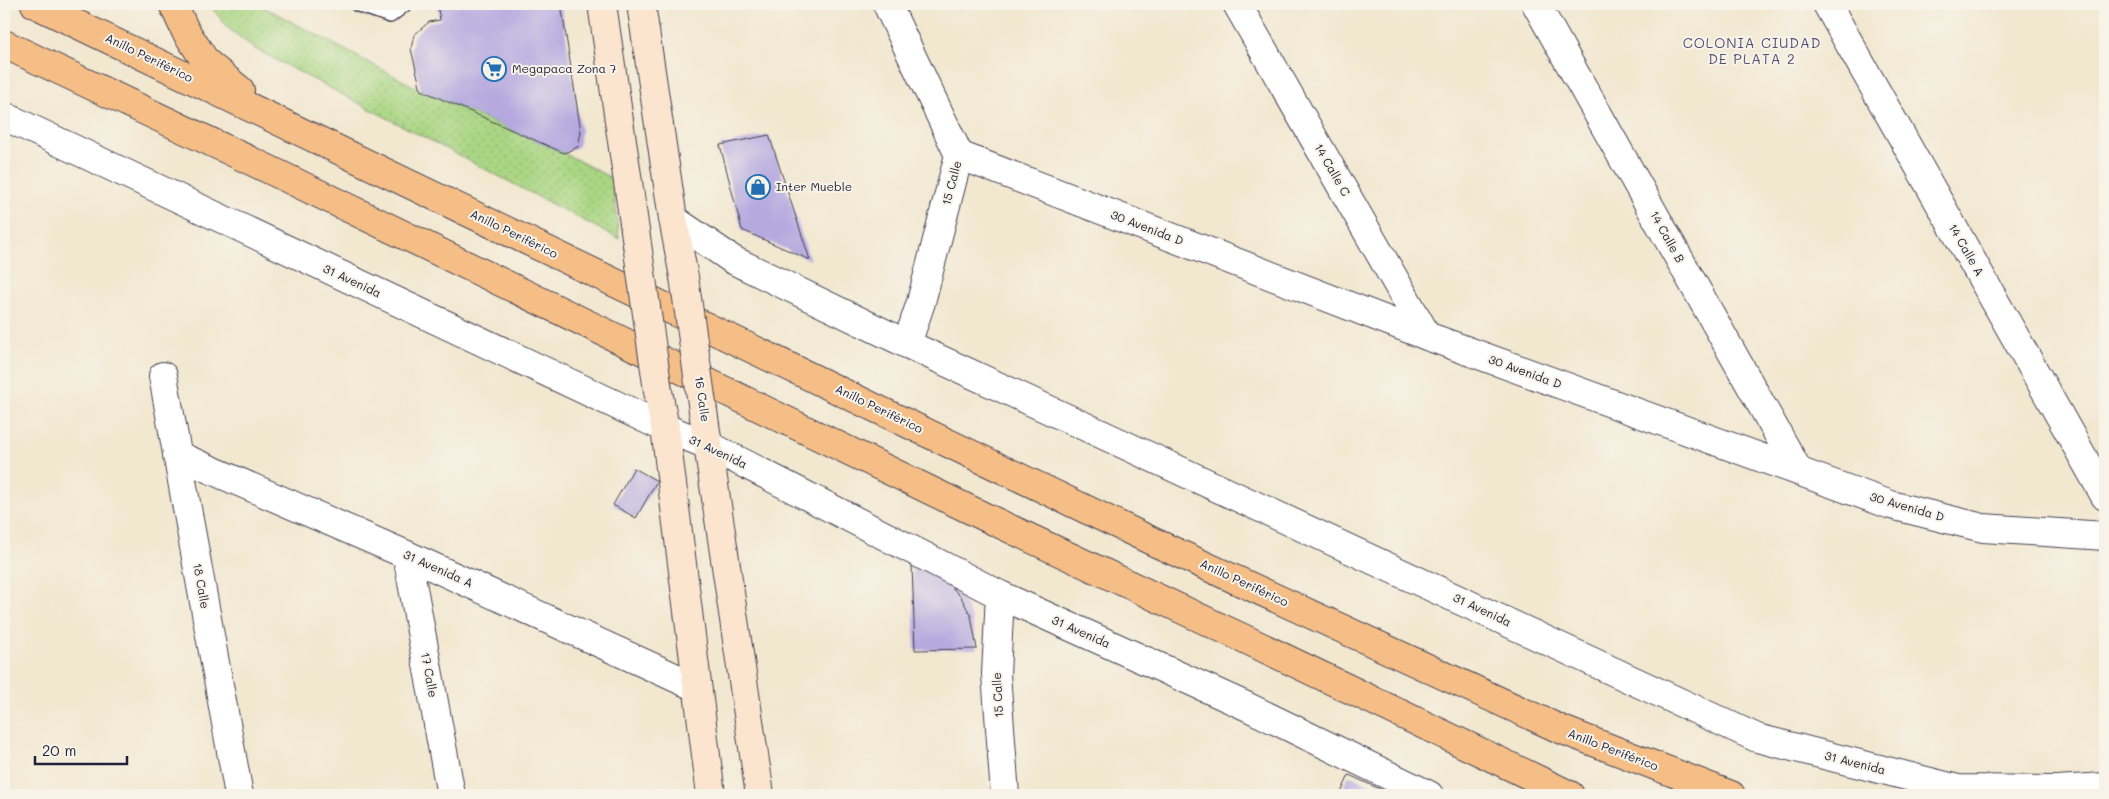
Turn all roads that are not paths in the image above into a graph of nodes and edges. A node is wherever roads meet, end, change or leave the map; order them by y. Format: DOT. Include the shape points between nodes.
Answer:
graph roads {
  1 [pos="35,4"];
  2 [pos="173,4"];
  3 [pos="358,4"];
  4 [pos="404,4"];
  5 [pos="602,4"];
  6 [pos="641,4"];
  7 [pos="887,4"];
  8 [pos="1237,4"];
  9 [pos="1536,4"];
  10 [pos="1826,4"];
  11 [pos="4,44"];
  12 [pos="4,116"];
  13 [pos="274,118"];
  14 [pos="959,155"];
  15 [pos="673,219"];
  16 [pos="1428,336"];
  17 [pos="908,344"];
  18 [pos="163,376"];
  19 [pos="665,428"];
  20 [pos="708,445"];
  21 [pos="178,455"];
  22 [pos="1798,470"];
  23 [pos="2105,496"];
  24 [pos="2105,536"];
  25 [pos="407,555"];
  26 [pos="1000,595"];
  27 [pos="696,687"];
  28 [pos="2105,787"];
  29 [pos="239,795"];
  30 [pos="450,795"];
  31 [pos="711,795"];
  32 [pos="760,795"];
  33 [pos="1005,795"];
  34 [pos="1429,795"];
  35 [pos="1570,795"];
  36 [pos="1731,795"];
  1 -- 13 [label="highway, Anillo Periférico"];
  2 -- 13 [label="highway" via="206,62"];
  3 -- 4 [label="lane" via="390,15"];
  5 -- 19 [label="main road, bridge"];
  6 -- 15 [label="main road, 16 Calle"];
  7 -- 14 [label="street, 15 Calle"];
  8 -- 16 [label="street, 14 Calle C"];
  9 -- 22 [label="street, 14 Calle B"];
  10 -- 23 [label="street, 14 Calle A"];
  11 -- 35 [label="highway"];
  12 -- 19 [label="street, 31 Avenida"];
  13 -- 36 [label="highway, Anillo Periférico" via="1174,551 1560,729"];
  14 -- 16 [label="street, 30 Avenida D"];
  14 -- 17 [label="street, 15 Calle"];
  15 -- 17 [label="street, 31 Avenida" via="734,260"];
  15 -- 20 [label="main road, 16 Calle, bridge"];
  16 -- 22 [label="street, 30 Avenida D"];
  17 -- 28 [label="street, 31 Avenida" via="1758,738 1958,789"];
  18 -- 21 [label="street, 18 Calle"];
  19 -- 20 [label="street, 31 Avenida"];
  19 -- 27 [label="main road"];
  20 -- 26 [label="street, 31 Avenida"];
  20 -- 32 [label="main road, 16 Calle"];
  21 -- 25 [label="street, 31 Avenida A"];
  21 -- 29 [label="street, 18 Calle"];
  22 -- 24 [label="street, 30 Avenida D" via="1891,505 1982,528"];
  25 -- 27 [label="street, 31 Avenida A"];
  25 -- 30 [label="street, 17 Calle"];
  26 -- 33 [label="street, 15 Calle" via="996,674"];
  26 -- 34 [label="street, 31 Avenida" via="1246,706"];
  27 -- 31 [label="main road"];
}
